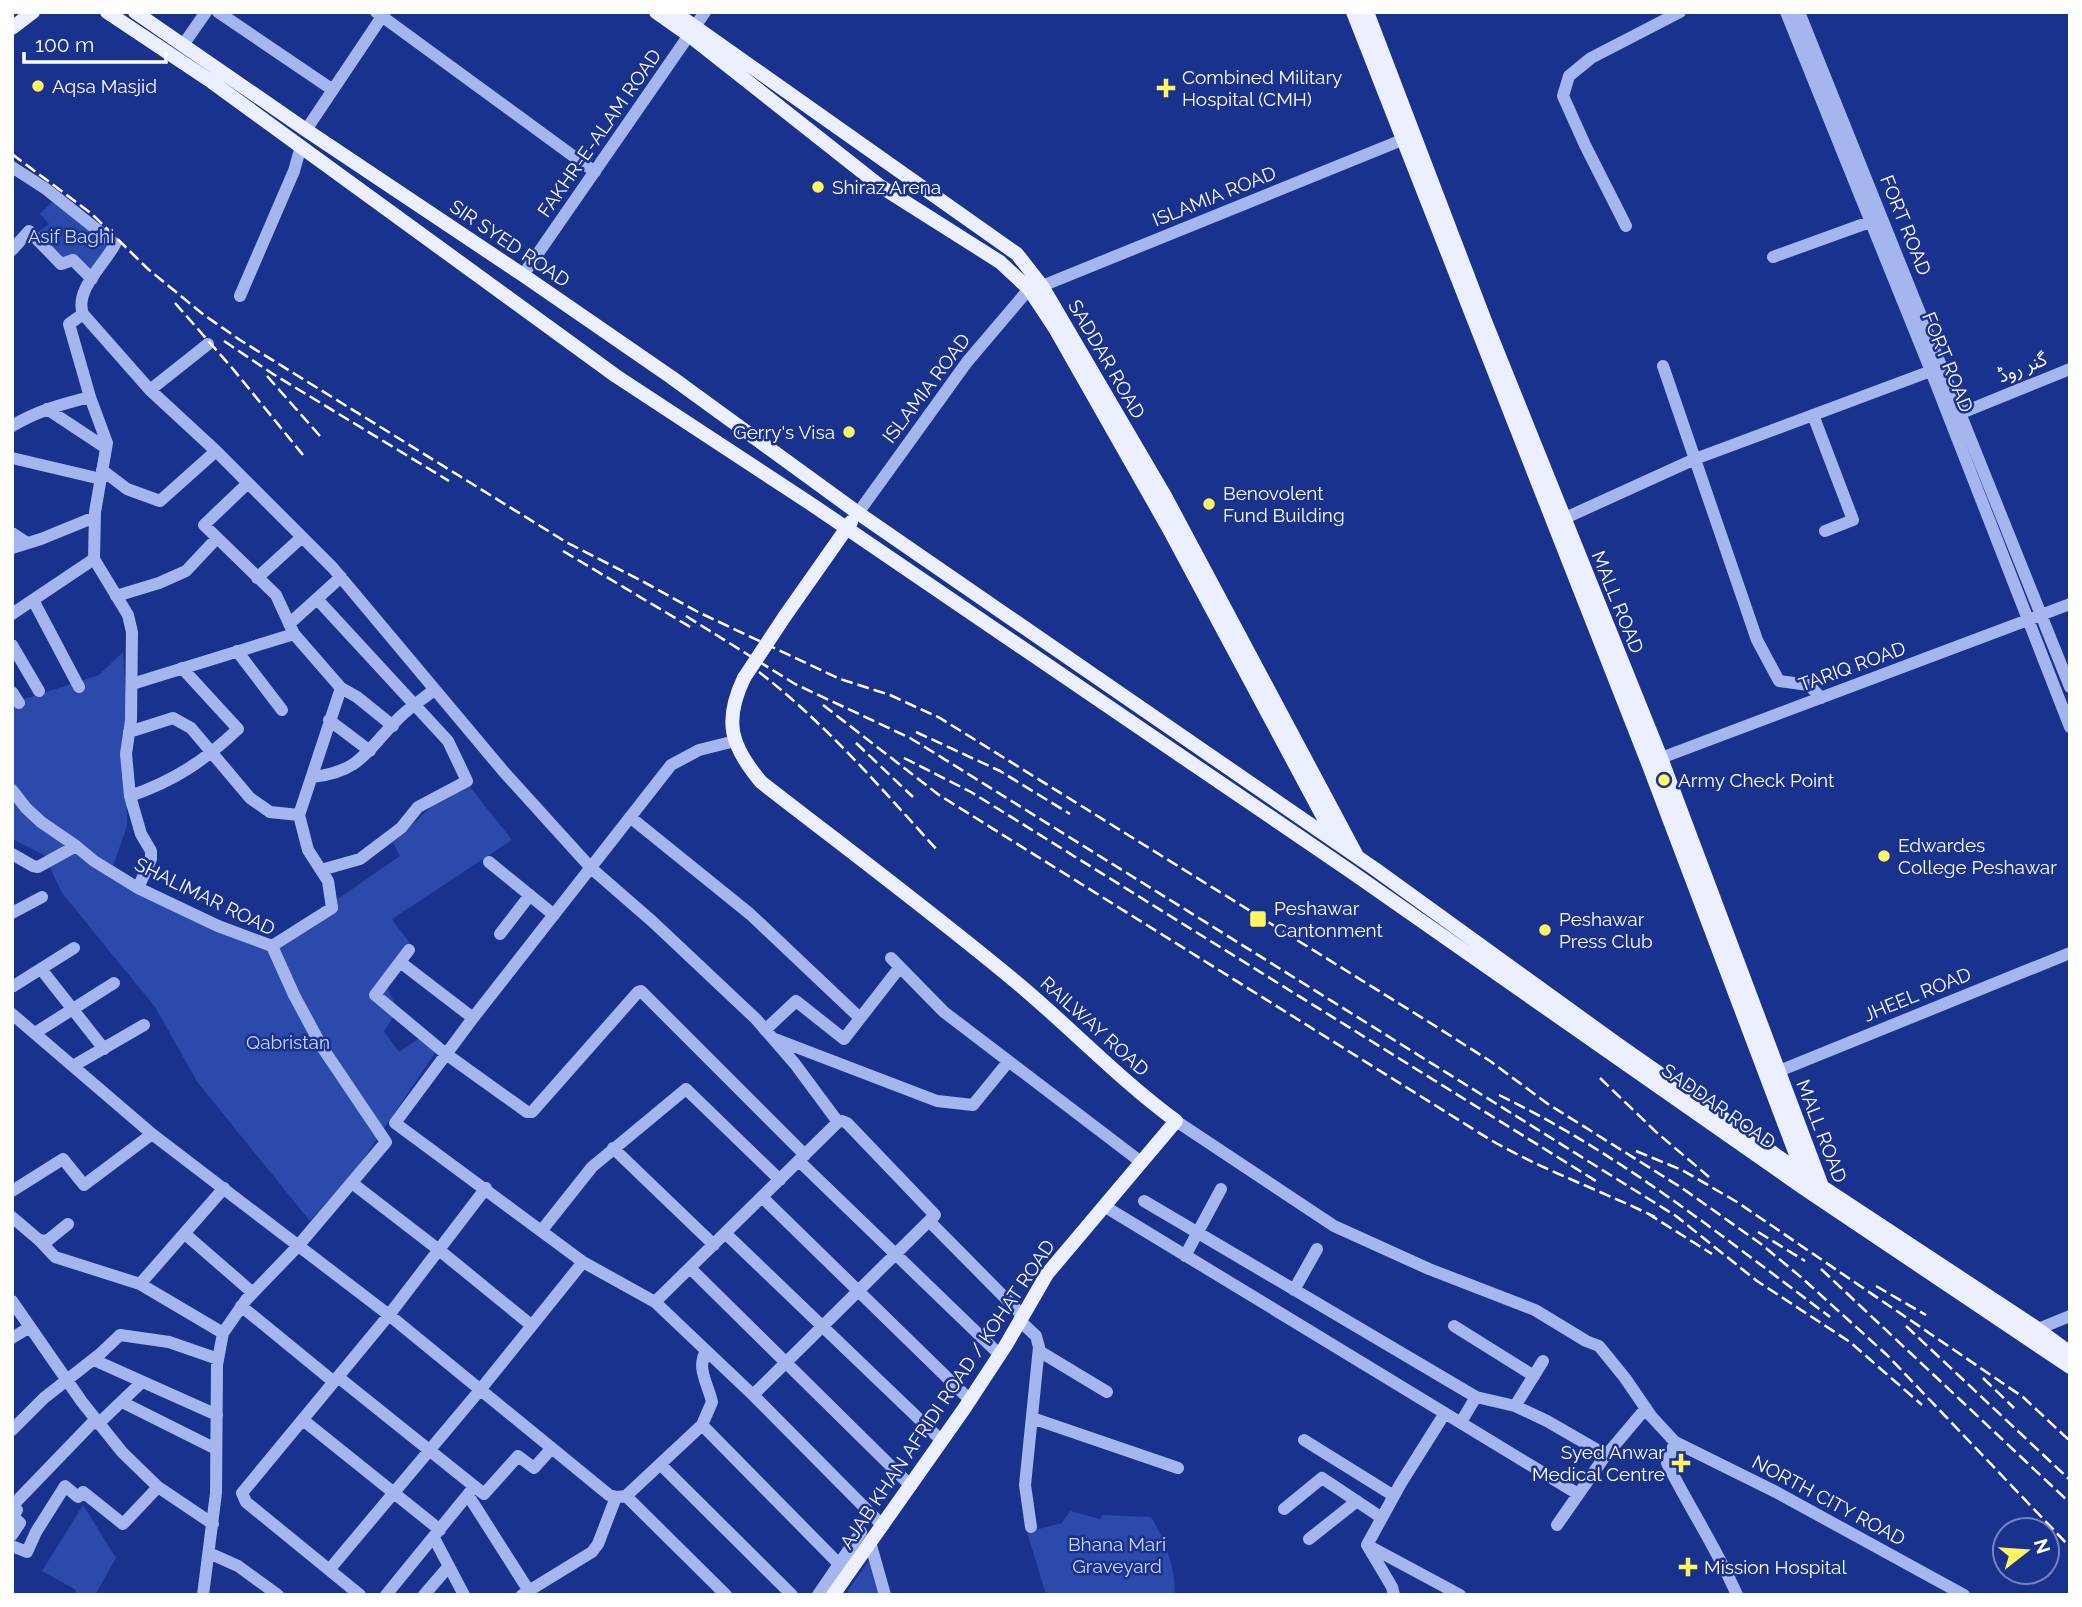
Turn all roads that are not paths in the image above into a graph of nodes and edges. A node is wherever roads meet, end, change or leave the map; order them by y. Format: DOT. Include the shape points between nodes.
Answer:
graph roads {
  1 [pos="33,12"];
  2 [pos="107,12"];
  3 [pos="135,12"];
  4 [pos="206,12"];
  5 [pos="218,12"];
  6 [pos="656,12"];
  7 [pos="674,12"];
  8 [pos="705,12"];
  9 [pos="1353,12"];
  10 [pos="1367,12"];
  11 [pos="1680,12"];
  12 [pos="1786,12"];
  13 [pos="1799,12"];
  14 [pos="381,14"];
  15 [pos="12,28"];
  16 [pos="692,31"];
  17 [pos="183,45"];
  18 [pos="332,90"];
  19 [pos="306,130"];
  20 [pos="1408,138"];
  21 [pos="301,146"];
  22 [pos="12,167"];
  23 [pos="595,172"];
  24 [pos="1876,220"];
  25 [pos="1626,226"];
  26 [pos="12,250"];
  27 [pos="1773,257"];
  28 [pos="523,275"];
  29 [pos="92,279"];
  30 [pos="1035,288"];
  31 [pos="240,296"];
  32 [pos="83,314"];
  33 [pos="1480,323"];
  34 [pos="208,344"];
  35 [pos="1663,366"];
  36 [pos="2070,369"];
  37 [pos="1931,371"];
  38 [pos="150,390"];
  39 [pos="90,397"];
  40 [pos="47,409"];
  41 [pos="1813,415"];
  42 [pos="1955,415"];
  43 [pos="12,426"];
  44 [pos="106,448"];
  45 [pos="216,451"];
  46 [pos="1695,459"];
  47 [pos="13,461"];
  48 [pos="101,474"];
  49 [pos="248,483"];
  50 [pos="858,513"];
  51 [pos="95,517"];
  52 [pos="1563,519"];
  53 [pos="846,528"];
  54 [pos="1825,531"];
  55 [pos="12,533"];
  56 [pos="302,537"];
  57 [pos="217,538"];
  58 [pos="27,543"];
  59 [pos="12,548"];
  60 [pos="94,559"];
  61 [pos="257,578"];
  62 [pos="341,578"];
  63 [pos="116,596"];
  64 [pos="317,599"];
  65 [pos="33,600"];
  66 [pos="2070,604"];
  67 [pos="12,614"];
  68 [pos="2041,616"];
  69 [pos="2027,621"];
  70 [pos="292,629"];
  71 [pos="12,645"];
  72 [pos="237,651"];
  73 [pos="182,668"];
  74 [pos="132,684"];
  75 [pos="79,687"];
  76 [pos="2070,687"];
  77 [pos="341,688"];
  78 [pos="434,690"];
  79 [pos="39,691"];
  80 [pos="1821,698"];
  81 [pos="416,705"];
  82 [pos="282,710"];
  83 [pos="329,720"];
  84 [pos="393,726"];
  85 [pos="2070,727"];
  86 [pos="129,732"];
  87 [pos="735,741"];
  88 [pos="370,751"];
  89 [pos="213,753"];
  90 [pos="1655,761"];
  91 [pos="1305,770"];
  92 [pos="312,777"];
  93 [pos="12,790"];
  94 [pos="130,796"];
  95 [pos="299,815"];
  96 [pos="630,817"];
  97 [pos="1337,844"];
  98 [pos="76,846"];
  99 [pos="14,857"];
  100 [pos="1357,857"];
  101 [pos="489,862"];
  102 [pos="591,868"];
  103 [pos="321,870"];
  104 [pos="1350,871"];
  105 [pos="138,888"];
  106 [pos="530,895"];
  107 [pos="42,897"];
  108 [pos="12,913"];
  109 [pos="554,915"];
  110 [pos="500,934"];
  111 [pos="272,946"];
  112 [pos="74,948"];
  113 [pos="409,950"];
  114 [pos="2070,953"];
  115 [pos="400,962"];
  116 [pos="41,969"];
  117 [pos="114,983"];
  118 [pos="12,987"];
  119 [pos="72,1009"];
  120 [pos="12,1014"];
  121 [pos="474,1018"];
  122 [pos="860,1018"];
  123 [pos="144,1024"];
  124 [pos="34,1033"];
  125 [pos="769,1034"];
  126 [pos="104,1049"];
  127 [pos="446,1054"];
  128 [pos="1008,1062"];
  129 [pos="73,1066"];
  130 [pos="1779,1071"];
  131 [pos="1176,1121"];
  132 [pos="838,1122"];
  133 [pos="152,1134"];
  134 [pos="613,1148"];
  135 [pos="802,1158"];
  136 [pos="1141,1162"];
  137 [pos="1803,1174"];
  138 [pos="780,1180"];
  139 [pos="352,1182"];
  140 [pos="224,1188"];
  141 [pos="486,1188"];
  142 [pos="1221,1189"];
  143 [pos="1817,1190"];
  144 [pos="12,1191"];
  145 [pos="762,1198"];
  146 [pos="1144,1201"];
  147 [pos="1104,1206"];
  148 [pos="12,1217"];
  149 [pos="929,1221"];
  150 [pos="68,1224"];
  151 [pos="542,1230"];
  152 [pos="726,1233"];
  153 [pos="1198,1233"];
  154 [pos="185,1234"];
  155 [pos="39,1240"];
  156 [pos="714,1244"];
  157 [pos="299,1246"];
  158 [pos="1317,1249"];
  159 [pos="439,1250"];
  160 [pos="895,1254"];
  161 [pos="1185,1256"];
  162 [pos="583,1262"];
  163 [pos="690,1268"];
  164 [pos="140,1284"];
  165 [pos="1294,1290"];
  166 [pos="858,1291"];
  167 [pos="253,1293"];
  168 [pos="12,1301"];
  169 [pos="655,1302"];
  170 [pos="242,1306"];
  171 [pos="389,1315"];
  172 [pos="2070,1316"];
  173 [pos="1021,1318"];
  174 [pos="531,1325"];
  175 [pos="822,1326"];
  176 [pos="1454,1326"];
  177 [pos="30,1327"];
  178 [pos="2038,1329"];
  179 [pos="223,1333"];
  180 [pos="12,1338"];
  181 [pos="706,1351"];
  182 [pos="1038,1351"];
  183 [pos="2070,1353"];
  184 [pos="1000,1355"];
  185 [pos="94,1360"];
  186 [pos="218,1360"];
  187 [pos="1543,1361"];
  188 [pos="786,1363"];
  189 [pos="2070,1367"];
  190 [pos="1534,1376"];
  191 [pos="336,1379"];
  192 [pos="67,1381"];
  193 [pos="142,1382"];
  194 [pos="480,1390"];
  195 [pos="1107,1392"];
  196 [pos="752,1395"];
  197 [pos="1476,1397"];
  198 [pos="970,1401"];
  199 [pos="122,1402"];
  200 [pos="1516,1406"];
  201 [pos="1646,1408"];
  202 [pos="1445,1413"];
  203 [pos="217,1415"];
  204 [pos="1032,1418"];
  205 [pos="303,1420"];
  206 [pos="97,1422"];
  207 [pos="1461,1422"];
  208 [pos="702,1425"];
  209 [pos="12,1430"];
  210 [pos="1304,1440"];
  211 [pos="942,1441"];
  212 [pos="1675,1442"];
  213 [pos="216,1449"];
  214 [pos="551,1449"];
  215 [pos="429,1451"];
  216 [pos="1606,1455"];
  217 [pos="661,1465"];
  218 [pos="1178,1468"];
  219 [pos="911,1486"];
  220 [pos="158,1487"];
  221 [pos="471,1491"];
  222 [pos="394,1492"];
  223 [pos="1578,1494"];
  224 [pos="1394,1496"];
  225 [pos="621,1497"];
  226 [pos="1357,1501"];
  227 [pos="12,1506"];
  228 [pos="1284,1509"];
  229 [pos="1382,1518"];
  230 [pos="213,1524"];
  231 [pos="1557,1525"];
  232 [pos="883,1526"];
  233 [pos="1031,1527"];
  234 [pos="437,1534"];
  235 [pos="12,1535"];
  236 [pos="865,1537"];
  237 [pos="1309,1539"];
  238 [pos="1367,1545"];
  239 [pos="12,1546"];
  240 [pos="209,1553"];
  241 [pos="839,1564"];
  242 [pos="449,1566"];
  243 [pos="329,1570"];
  244 [pos="526,1593"];
  245 [pos="203,1595"];
  246 [pos="278,1595"];
  247 [pos="360,1595"];
  248 [pos="386,1595"];
  249 [pos="424,1595"];
  250 [pos="464,1595"];
  251 [pos="726,1595"];
  252 [pos="792,1595"];
  253 [pos="818,1595"];
  254 [pos="834,1595"];
  255 [pos="885,1595"];
  256 [pos="1394,1595"];
  257 [pos="1460,1595"];
  258 [pos="1737,1595"];
  259 [pos="1964,1595"];
  1 -- 15 [label="main road"];
  2 -- 21 [label="main road"];
  3 -- 17 [label="main road, SIR SYED ROAD"];
  4 -- 17 [label="street"];
  5 -- 18 [label="street"];
  6 -- 16 [label="main road, SADDAR ROAD"];
  7 -- 16 [label="main road, SADDAR ROAD"];
  8 -- 16 [label="street, FAKHR-E-ALAM ROAD"];
  9 -- 20 [label="main road, MALL ROAD"];
  10 -- 20 [label="main road, MALL ROAD"];
  11 -- 25 [label="street" via="1591,58 1569,76 1563,96"];
  12 -- 24 [label="street, FORT ROAD"];
  13 -- 24 [label="street, FORT ROAD"];
  14 -- 18 [label="street"];
  14 -- 23 [label="street"];
  16 -- 23 [label="street, FAKHR-E-ALAM ROAD"];
  16 -- 30 [label="main road, SADDAR ROAD" via="880,186"];
  16 -- 30 [label="main road, SADDAR ROAD" via="1017,254"];
  17 -- 19 [label="main road, SIR SYED ROAD"];
  18 -- 19 [label="street"];
  19 -- 21 [label="main road"];
  19 -- 28 [label="main road, SIR SYED ROAD"];
  20 -- 30 [label="street, ISLAMIA ROAD"];
  20 -- 33 [label="main road, MALL ROAD"];
  21 -- 31 [label="street"];
  21 -- 53 [label="main road, SADDAR ROAD" via="616,376"];
  22 -- 29 [label="street" via="115,244"];
  23 -- 28 [label="street, FAKHR-E-ALAM ROAD"];
  24 -- 27 [label="street"];
  24 -- 37 [label="street, FORT ROAD"];
  24 -- 42 [label="street, FORT ROAD"];
  26 -- 29 [label="street" via="29,230 61,264 73,260"];
  28 -- 50 [label="main road, SIR SYED ROAD"];
  29 -- 32 [label="street" via="81,299"];
  30 -- 50 [label="street, ISLAMIA ROAD" via="967,362"];
  30 -- 91 [label="main road, SADDAR ROAD" via="1165,496"];
  32 -- 38 [label="street"];
  32 -- 39 [label="street" via="69,324"];
  33 -- 52 [label="main road, MALL ROAD"];
  33 -- 90 [label="main road, MALL ROAD"];
  34 -- 38 [label="street"];
  35 -- 46 [label="street"];
  36 -- 42 [label="street, گنر روڈ"];
  37 -- 41 [label="street"];
  37 -- 42 [label="street, FORT ROAD"];
  38 -- 45 [label="street"];
  39 -- 40 [label="street"];
  39 -- 44 [label="street"];
  40 -- 43 [label="street"];
  40 -- 44 [label="street"];
  41 -- 46 [label="street"];
  41 -- 54 [label="street" via="1853,520"];
  42 -- 68 [label="street, FORT ROAD"];
  42 -- 69 [label="street, FORT ROAD"];
  44 -- 48 [label="street"];
  45 -- 48 [label="street" via="160,501"];
  45 -- 49 [label="street"];
  46 -- 52 [label="street"];
  46 -- 80 [label="street" via="1723,545 1779,681 1809,685"];
  47 -- 48 [label="street"];
  48 -- 51 [label="street"];
  49 -- 56 [label="street"];
  49 -- 57 [label="street" via="204,525"];
  50 -- 53 [label="main road, RAILWAY ROAD"];
  50 -- 97 [label="main road, SADDAR ROAD"];
  51 -- 58 [label="street"];
  51 -- 60 [label="street"];
  52 -- 90 [label="main road, MALL ROAD"];
  53 -- 87 [label="main road, RAILWAY ROAD, bridge" via="744,678 731,722"];
  53 -- 104 [label="main road, SADDAR ROAD"];
  55 -- 58 [label="street"];
  56 -- 61 [label="street"];
  56 -- 62 [label="street"];
  57 -- 61 [label="street"];
  57 -- 63 [label="street" via="186,571"];
  58 -- 59 [label="street"];
  60 -- 63 [label="street"];
  60 -- 65 [label="street"];
  61 -- 70 [label="street" via="276,595"];
  62 -- 64 [label="street"];
  62 -- 78 [label="street"];
  63 -- 74 [label="street" via="132,632"];
  64 -- 70 [label="street"];
  64 -- 81 [label="street"];
  65 -- 67 [label="street"];
  65 -- 75 [label="street"];
  66 -- 68 [label="street, TARIQ ROAD"];
  68 -- 69 [label="street, TARIQ ROAD"];
  68 -- 76 [label="street, FORT ROAD"];
  69 -- 80 [label="street, TARIQ ROAD"];
  69 -- 85 [label="street, FORT ROAD"];
  70 -- 72 [label="street"];
  70 -- 77 [label="street"];
  71 -- 79 [label="street"];
  72 -- 73 [label="street"];
  72 -- 82 [label="street"];
  73 -- 74 [label="street"];
  73 -- 89 [label="street" via="238,729"];
  74 -- 86 [label="street"];
  77 -- 83 [label="street"];
  77 -- 84 [label="street"];
  78 -- 81 [label="street"];
  78 -- 102 [label="street"];
  80 -- 90 [label="street, TARIQ ROAD"];
  81 -- 84 [label="street"];
  81 -- 103 [label="street" via="448,741 467,781 418,807 401,828 360,859"];
  83 -- 88 [label="street"];
  83 -- 92 [label="street"];
  84 -- 88 [label="street"];
  86 -- 89 [label="street" via="173,718 191,728"];
  86 -- 94 [label="street"];
  87 -- 96 [label="street" via="699,750 671,765"];
  87 -- 131 [label="main road, RAILWAY ROAD" via="743,761 761,782 1019,984"];
  88 -- 92 [label="street" via="334,775"];
  89 -- 94 [label="street" via="163,785"];
  89 -- 95 [label="street" via="250,799 270,812"];
  90 -- 130 [label="main road, MALL ROAD"];
  90 -- 137 [label="main road, MALL ROAD"];
  91 -- 97 [label="main road, SADDAR ROAD"];
  91 -- 100 [label="main road, SADDAR ROAD"];
  92 -- 95 [label="street"];
  93 -- 98 [label="street, SHALIMAR ROAD" via="41,822"];
  94 -- 105 [label="street" via="151,859"];
  95 -- 103 [label="street" via="308,850"];
  96 -- 102 [label="street"];
  96 -- 122 [label="street" via="750,915"];
  97 -- 100 [label="main road, SADDAR ROAD"];
  97 -- 104 [label="main road, SADDAR ROAD"];
  98 -- 99 [label="street" via="38,867"];
  98 -- 105 [label="street, SHALIMAR ROAD"];
  100 -- 137 [label="main road, SADDAR ROAD"];
  101 -- 106 [label="street"];
  102 -- 109 [label="street"];
  102 -- 125 [label="street"];
  103 -- 111 [label="street" via="328,881 332,908"];
  104 -- 143 [label="main road, SADDAR ROAD"];
  105 -- 111 [label="street, SHALIMAR ROAD"];
  106 -- 109 [label="street"];
  106 -- 110 [label="street"];
  107 -- 108 [label="street"];
  109 -- 121 [label="street"];
  111 -- 139 [label="street, SHALIMAR ROAD" via="322,1047 386,1142"];
  112 -- 116 [label="street"];
  113 -- 115 [label="street"];
  114 -- 130 [label="street, JHEEL ROAD"];
  115 -- 121 [label="street"];
  115 -- 127 [label="street" via="375,995"];
  116 -- 118 [label="street"];
  116 -- 119 [label="street"];
  117 -- 119 [label="street"];
  119 -- 124 [label="street"];
  119 -- 126 [label="street"];
  120 -- 124 [label="street"];
  121 -- 127 [label="street"];
  122 -- 125 [label="street" via="844,1039 796,1001"];
  122 -- 128 [label="street" via="896,962 944,1012"];
  123 -- 126 [label="street"];
  124 -- 129 [label="street"];
  125 -- 128 [label="street" via="937,1101 973,1105"];
  125 -- 132 [label="street"];
  126 -- 129 [label="street"];
  127 -- 135 [label="street" via="531,1112 641,991"];
  127 -- 141 [label="street" via="395,1122"];
  128 -- 136 [label="street"];
  129 -- 133 [label="street"];
  130 -- 143 [label="main road, MALL ROAD"];
  131 -- 136 [label="main road, AJAB KHAN AFRIDI ROAD / KOHAT ROAD"];
  131 -- 201 [label="street, RAILWAY ROAD" via="1334,1226 1535,1310 1599,1346"];
  132 -- 135 [label="street"];
  132 -- 149 [label="street" via="847,1123 934,1211"];
  133 -- 140 [label="street"];
  133 -- 144 [label="street" via="84,1185 63,1158"];
  134 -- 138 [label="street" via="686,1089"];
  134 -- 151 [label="street"];
  134 -- 156 [label="street"];
  135 -- 138 [label="street"];
  135 -- 160 [label="street"];
  136 -- 147 [label="main road, AJAB KHAN AFRIDI ROAD / KOHAT ROAD"];
  137 -- 143 [label="main road, SADDAR ROAD"];
  138 -- 145 [label="street"];
  139 -- 157 [label="street"];
  139 -- 159 [label="street"];
  140 -- 154 [label="street"];
  140 -- 157 [label="street"];
  141 -- 151 [label="street"];
  141 -- 159 [label="street"];
  142 -- 153 [label="street"];
  143 -- 178 [label="main road, SADDAR ROAD"];
  143 -- 189 [label="main road, MALL ROAD" via="1832,1206"];
  145 -- 152 [label="street"];
  145 -- 166 [label="street"];
  146 -- 153 [label="street"];
  147 -- 161 [label="street"];
  147 -- 173 [label="main road, AJAB KHAN AFRIDI ROAD / KOHAT ROAD" via="1047,1274"];
  148 -- 155 [label="street"];
  149 -- 160 [label="street"];
  149 -- 173 [label="street"];
  150 -- 155 [label="street" via="47,1241"];
  151 -- 162 [label="street"];
  152 -- 156 [label="street"];
  152 -- 175 [label="street"];
  153 -- 161 [label="street"];
  153 -- 165 [label="street"];
  154 -- 164 [label="street"];
  154 -- 167 [label="street"];
  155 -- 164 [label="street" via="55,1257"];
  156 -- 163 [label="street"];
  157 -- 167 [label="street"];
  157 -- 171 [label="street"];
  158 -- 165 [label="street"];
  159 -- 171 [label="street"];
  159 -- 174 [label="street"];
  160 -- 166 [label="street"];
  160 -- 184 [label="street"];
  161 -- 202 [label="street"];
  162 -- 169 [label="street"];
  162 -- 174 [label="street"];
  163 -- 169 [label="street"];
  163 -- 188 [label="street"];
  164 -- 179 [label="street"];
  165 -- 197 [label="street"];
  166 -- 175 [label="street"];
  166 -- 198 [label="street"];
  167 -- 170 [label="street"];
  168 -- 177 [label="street"];
  169 -- 181 [label="street"];
  170 -- 179 [label="street"];
  170 -- 191 [label="street"];
  171 -- 191 [label="street"];
  171 -- 194 [label="street"];
  172 -- 178 [label="street"];
  173 -- 182 [label="street" via="1036,1336"];
  173 -- 184 [label="main road, AJAB KHAN AFRIDI ROAD / KOHAT ROAD"];
  174 -- 194 [label="street"];
  175 -- 188 [label="street"];
  175 -- 211 [label="street"];
  176 -- 190 [label="street"];
  177 -- 180 [label="street"];
  177 -- 192 [label="street"];
  178 -- 183 [label="main road, SADDAR ROAD"];
  179 -- 186 [label="street"];
  181 -- 196 [label="street"];
  181 -- 208 [label="street" via="701,1368 712,1402"];
  182 -- 195 [label="street"];
  182 -- 204 [label="street"];
  184 -- 198 [label="main road, AJAB KHAN AFRIDI ROAD / KOHAT ROAD"];
  185 -- 186 [label="street" via="120,1335 169,1342"];
  185 -- 192 [label="street"];
  185 -- 193 [label="street"];
  186 -- 203 [label="street"];
  187 -- 190 [label="street"];
  188 -- 196 [label="street"];
  188 -- 219 [label="street"];
  190 -- 200 [label="street"];
  191 -- 205 [label="street"];
  191 -- 215 [label="street"];
  192 -- 206 [label="street"];
  192 -- 209 [label="street"];
  193 -- 199 [label="street"];
  193 -- 203 [label="street"];
  194 -- 214 [label="street"];
  194 -- 215 [label="street"];
  196 -- 232 [label="street"];
  197 -- 200 [label="street"];
  197 -- 207 [label="street"];
  198 -- 211 [label="main road, AJAB KHAN AFRIDI ROAD / KOHAT ROAD"];
  199 -- 206 [label="street"];
  199 -- 213 [label="street"];
  200 -- 216 [label="street"];
  201 -- 212 [label="street, RAILWAY ROAD"];
  201 -- 216 [label="street"];
  202 -- 207 [label="street"];
  202 -- 224 [label="street"];
  203 -- 213 [label="street"];
  204 -- 218 [label="street"];
  204 -- 233 [label="street" via="1025,1485"];
  205 -- 222 [label="street"];
  205 -- 243 [label="street" via="243,1497"];
  206 -- 220 [label="street"];
  206 -- 227 [label="street"];
  207 -- 223 [label="street"];
  208 -- 217 [label="street"];
  208 -- 241 [label="street"];
  210 -- 224 [label="street"];
  211 -- 219 [label="main road, AJAB KHAN AFRIDI ROAD / KOHAT ROAD"];
  212 -- 258 [label="street" via="1667,1463"];
  212 -- 259 [label="street, NORTH CITY ROAD"];
  213 -- 230 [label="street"];
  214 -- 221 [label="street" via="534,1468 518,1456 484,1494"];
  214 -- 225 [label="street" via="603,1491"];
  215 -- 221 [label="street"];
  215 -- 222 [label="street"];
  216 -- 223 [label="street"];
  217 -- 225 [label="street"];
  217 -- 252 [label="street"];
  219 -- 232 [label="main road, AJAB KHAN AFRIDI ROAD / KOHAT ROAD"];
  220 -- 230 [label="street"];
  220 -- 239 [label="street" via="123,1524 83,1492 78,1497 65,1486 27,1552"];
  221 -- 234 [label="street"];
  221 -- 244 [label="street"];
  222 -- 234 [label="street"];
  222 -- 243 [label="street"];
  223 -- 231 [label="street"];
  224 -- 229 [label="street"];
  225 -- 244 [label="street" via="592,1552"];
  225 -- 251 [label="street"];
  226 -- 228 [label="street" via="1322,1478"];
  226 -- 229 [label="street"];
  226 -- 237 [label="street"];
  227 -- 235 [label="street" via="20,1523"];
  229 -- 238 [label="street"];
  230 -- 240 [label="street"];
  232 -- 236 [label="main road, AJAB KHAN AFRIDI ROAD / KOHAT ROAD"];
  234 -- 242 [label="street"];
  234 -- 248 [label="street"];
  236 -- 241 [label="street"];
  236 -- 254 [label="main road, AJAB KHAN AFRIDI ROAD / KOHAT ROAD"];
  236 -- 255 [label="street"];
  238 -- 256 [label="street"];
  238 -- 257 [label="street"];
  240 -- 245 [label="street"];
  240 -- 246 [label="street"];
  241 -- 253 [label="street"];
  242 -- 249 [label="street"];
  242 -- 250 [label="street"];
  243 -- 247 [label="street"];
}
